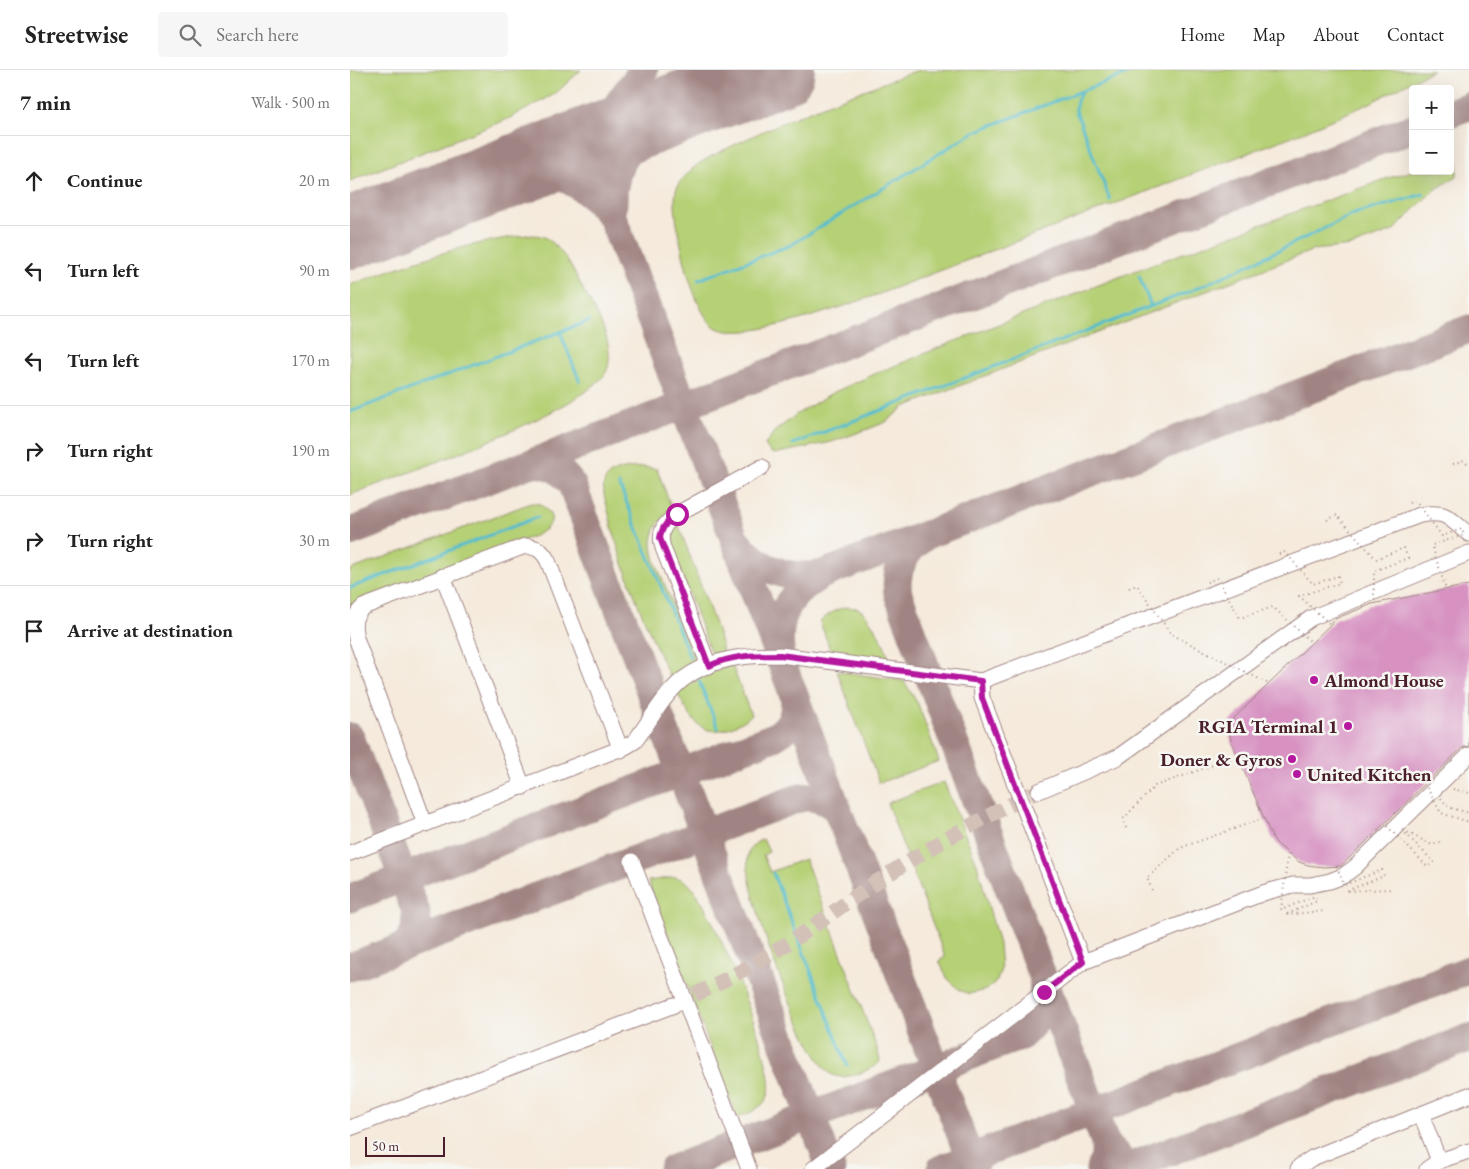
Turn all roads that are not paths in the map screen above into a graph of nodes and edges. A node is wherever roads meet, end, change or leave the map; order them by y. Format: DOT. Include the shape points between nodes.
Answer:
graph roads {
  1 [pos="762,467"];
  2 [pos="1465,532"];
  3 [pos="1469,553"];
  4 [pos="442,576"];
  5 [pos="709,666"];
  6 [pos="981,681"];
  7 [pos="620,750"];
  8 [pos="1469,755"];
  9 [pos="523,787"];
  10 [pos="1039,791"];
  11 [pos="425,824"];
  12 [pos="350,852"];
  13 [pos="632,861"];
  14 [pos="1083,962"];
  15 [pos="674,1005"];
  16 [pos="1469,1095"];
  17 [pos="1421,1114"];
  18 [pos="350,1128"];
  19 [pos="1469,1151"];
  20 [pos="1433,1165"];
  21 [pos="748,1169"];
  22 [pos="813,1169"];
  23 [pos="1298,1169"];
  1 -- 5 [label="lane" via="677,514 661,531 662,548"];
  2 -- 6 [label="lane" via="1449,517 1439,513 1420,515"];
  3 -- 10 [label="lane" via="1311,618 1118,757"];
  4 -- 7 [label="lane" via="525,546 541,550"];
  4 -- 9 [label="lane"];
  4 -- 11 [label="lane" via="363,607 353,626"];
  5 -- 6 [label="lane" via="730,658 780,655"];
  5 -- 7 [label="lane" via="682,680 635,741"];
  6 -- 14 [label="lane" via="982,698"];
  7 -- 9 [label="lane"];
  8 -- 14 [label="lane" via="1343,876 1266,892"];
  9 -- 11 [label="lane"];
  11 -- 12 [label="lane"];
  13 -- 21 [label="lane"];
  14 -- 22 [label="lane"];
  15 -- 18 [label="lane"];
  16 -- 17 [label="lane"];
  17 -- 20 [label="lane"];
  17 -- 23 [label="lane" via="1312,1158"];
  19 -- 20 [label="lane"];
}
